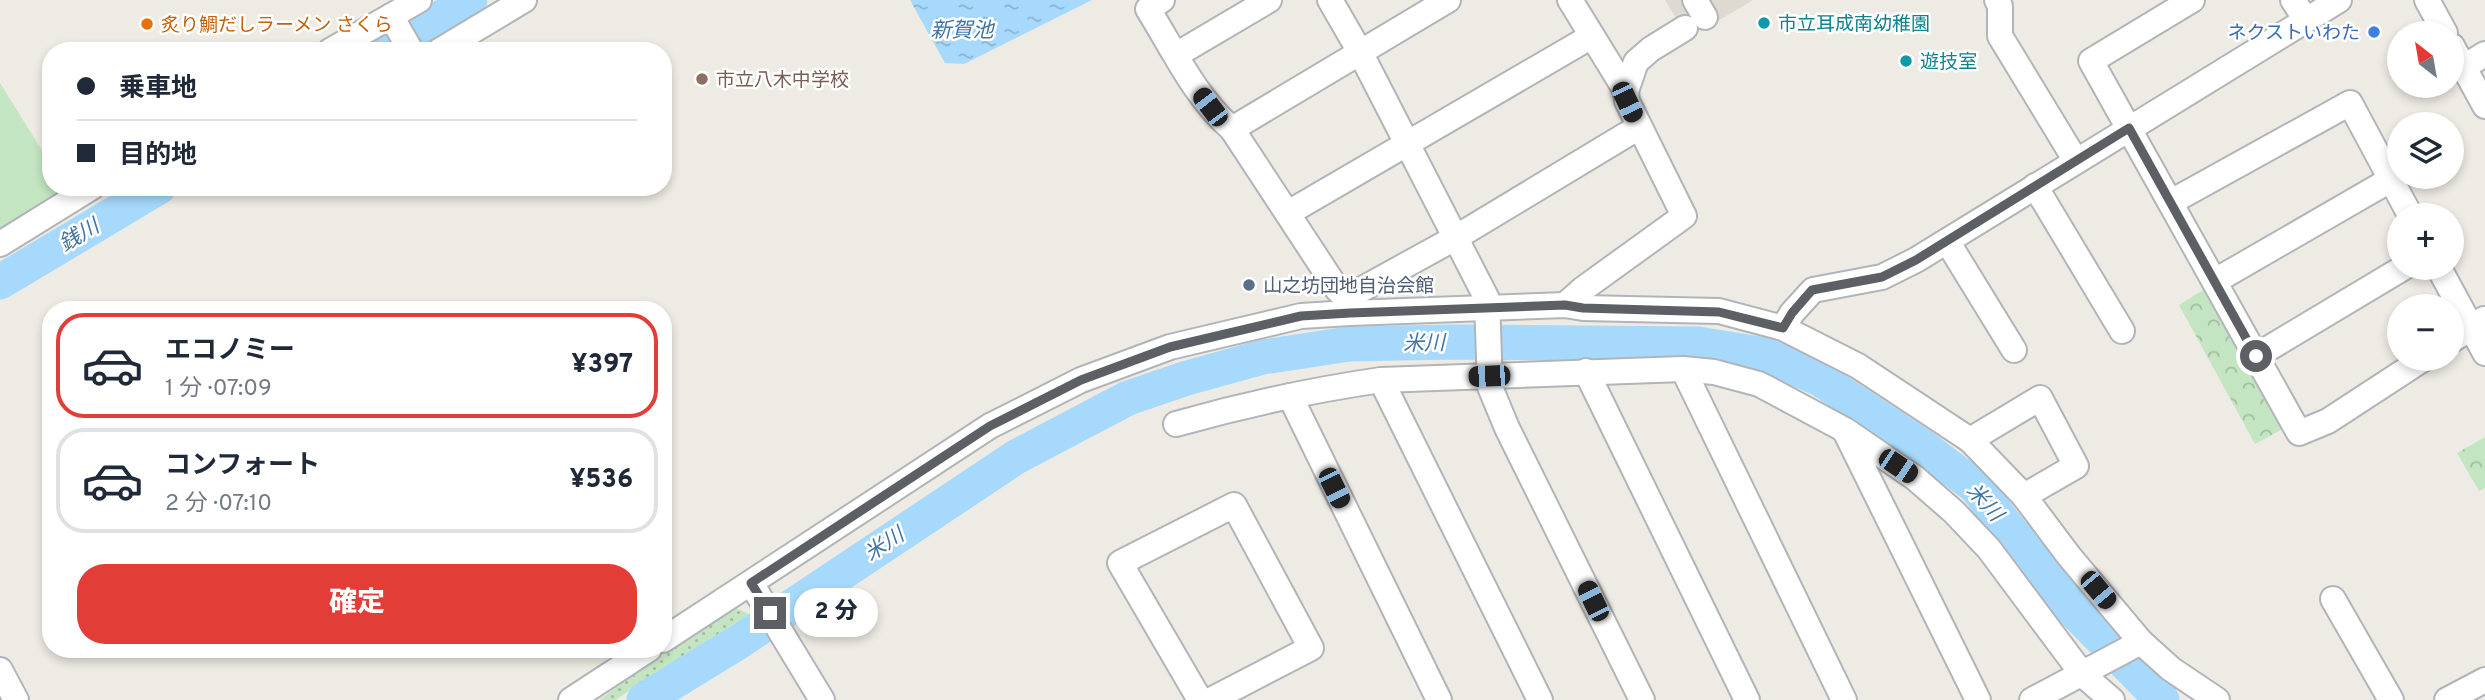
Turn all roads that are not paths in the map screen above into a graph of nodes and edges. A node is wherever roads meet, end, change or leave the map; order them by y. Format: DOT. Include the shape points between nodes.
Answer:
graph roads {
  1 [pos="419,0"];
  2 [pos="524,0"];
  3 [pos="1162,0"];
  4 [pos="1269,0"];
  5 [pos="1330,0"];
  6 [pos="1448,0"];
  7 [pos="1570,0"];
  8 [pos="1997,0"];
  9 [pos="2192,0"];
  10 [pos="2339,0"];
  11 [pos="2427,0"];
  12 [pos="2300,10"];
  13 [pos="1695,15"];
  14 [pos="393,20"];
  15 [pos="2438,21"];
  16 [pos="1592,36"];
  17 [pos="348,42"];
  18 [pos="406,42"];
  19 [pos="454,42"];
  20 [pos="1360,52"];
  21 [pos="2485,54"];
  22 [pos="1176,55"];
  23 [pos="2464,56"];
  24 [pos="2464,67"];
  25 [pos="1626,91"];
  26 [pos="2485,106"];
  27 [pos="1639,127"];
  28 [pos="2129,128"];
  29 [pos="1232,129"];
  30 [pos="1407,144"];
  31 [pos="2076,161"];
  32 [pos="2387,174"];
  33 [pos="2387,182"];
  34 [pos="2035,186"];
  35 [pos="77,196"];
  36 [pos="2171,202"];
  37 [pos="1288,214"];
  38 [pos="1455,238"];
  39 [pos="1947,241"];
  40 [pos="0,244"];
  41 [pos="2387,278"];
  42 [pos="2445,280"];
  43 [pos="2215,281"];
  44 [pos="1565,305"];
  45 [pos="1348,306"];
  46 [pos="1488,312"];
  47 [pos="1783,328"];
  48 [pos="2469,329"];
  49 [pos="2122,331"];
  50 [pos="2014,350"];
  51 [pos="2485,353"];
  52 [pos="2256,356"];
  53 [pos="1489,369"];
  54 [pos="1682,369"];
  55 [pos="1586,371"];
  56 [pos="2405,371"];
  57 [pos="1381,380"];
  58 [pos="1290,396"];
  59 [pos="1176,424"];
  60 [pos="1845,430"];
  61 [pos="1970,440"];
  62 [pos="2024,496"];
  63 [pos="753,586"];
  64 [pos="2333,599"];
  65 [pos="672,635"];
  66 [pos="2138,644"];
  67 [pos="635,658"];
  68 [pos="0,670"];
  69 [pos="2087,672"];
  70 [pos="2485,680"];
  71 [pos="16,700"];
  72 [pos="571,700"];
  73 [pos="822,700"];
  74 [pos="1200,700"];
  75 [pos="1211,700"];
  76 [pos="1439,700"];
  77 [pos="1540,700"];
  78 [pos="1642,700"];
  79 [pos="1746,700"];
  80 [pos="1844,700"];
  81 [pos="1978,700"];
  82 [pos="2032,700"];
  83 [pos="2112,700"];
  84 [pos="2217,700"];
  85 [pos="2391,700"];
  86 [pos="2447,700"];
  1 -- 14 [label="street"];
  2 -- 19 [label="street"];
  3 -- 22 [label="street" via="1148,9"];
  4 -- 22 [label="street"];
  5 -- 20 [label="street"];
  6 -- 20 [label="street"];
  7 -- 16 [label="street"];
  8 -- 31 [label="street" via="2000,36"];
  9 -- 28 [label="street" via="2091,61"];
  10 -- 12 [label="street"];
  11 -- 15 [label="street"];
  12 -- 28 [label="street"];
  13 -- 25 [label="street" via="1636,62"];
  14 -- 17 [label="street"];
  14 -- 18 [label="street"];
  16 -- 25 [label="street"];
  16 -- 30 [label="street"];
  20 -- 29 [label="street"];
  20 -- 30 [label="street"];
  21 -- 23 [label="street"];
  22 -- 29 [label="street" via="1201,95"];
  24 -- 26 [label="street"];
  25 -- 27 [label="street"];
  27 -- 38 [label="street"];
  27 -- 44 [label="street" via="1684,216"];
  28 -- 31 [label="street"];
  28 -- 36 [label="street"];
  29 -- 37 [label="street"];
  30 -- 37 [label="street"];
  30 -- 38 [label="street"];
  31 -- 34 [label="street"];
  32 -- 36 [label="street" via="2350,103"];
  33 -- 43 [label="street"];
  34 -- 39 [label="street"];
  34 -- 49 [label="street"];
  35 -- 40 [label="street"];
  36 -- 43 [label="street"];
  37 -- 45 [label="street"];
  38 -- 45 [label="street"];
  38 -- 46 [label="street" via="1487,299"];
  39 -- 47 [label="street" via="1882,277 1812,290"];
  39 -- 50 [label="street"];
  41 -- 52 [label="street"];
  42 -- 48 [label="street"];
  43 -- 52 [label="street"];
  44 -- 46 [label="street"];
  44 -- 47 [label="street" via="1719,312"];
  45 -- 46 [label="street"];
  45 -- 63 [label="street" via="1170,347 1081,380 990,426"];
  46 -- 53 [label="street"];
  47 -- 61 [label="street" via="1858,366"];
  48 -- 51 [label="street"];
  52 -- 56 [label="street" via="2299,433 2328,421"];
  53 -- 55 [label="street"];
  53 -- 57 [label="street"];
  53 -- 78 [label="street" via="1490,387 1507,428"];
  54 -- 55 [label="street"];
  54 -- 60 [label="street" via="1759,384"];
  54 -- 80 [label="street"];
  55 -- 79 [label="street"];
  57 -- 58 [label="street"];
  57 -- 77 [label="street"];
  58 -- 59 [label="street"];
  58 -- 76 [label="street"];
  60 -- 69 [label="street" via="1915,478 1954,512"];
  60 -- 81 [label="street"];
  61 -- 62 [label="street"];
  61 -- 62 [label="street" via="2040,398 2076,466"];
  62 -- 66 [label="street"];
  63 -- 65 [label="street"];
  63 -- 73 [label="street"];
  64 -- 85 [label="street"];
  66 -- 69 [label="street"];
  66 -- 84 [label="street"];
  67 -- 72 [label="street"];
  68 -- 71 [label="street"];
  69 -- 82 [label="street"];
  69 -- 83 [label="street"];
  70 -- 86 [label="street"];
  74 -- 75 [label="street" via="1121,562 1234,505 1311,648"];
}
